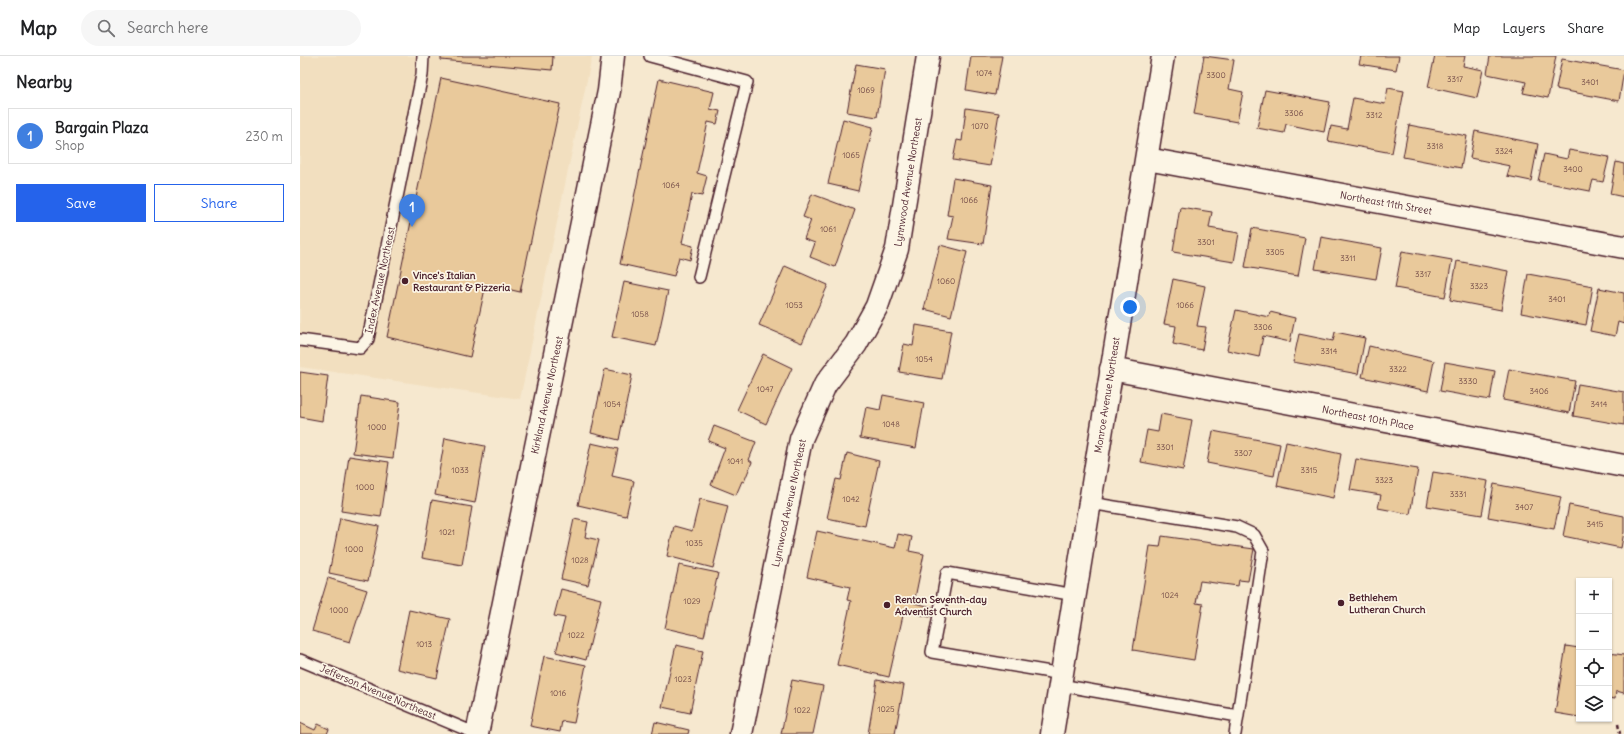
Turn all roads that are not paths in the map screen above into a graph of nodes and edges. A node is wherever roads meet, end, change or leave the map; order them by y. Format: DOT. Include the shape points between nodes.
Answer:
graph roads {
  1 [pos="423,56"];
  2 [pos="613,56"];
  3 [pos="650,56"];
  4 [pos="928,56"];
  5 [pos="1163,56"];
  6 [pos="1147,159"];
  7 [pos="1624,246"];
  8 [pos="699,277"];
  9 [pos="300,340"];
  10 [pos="1111,369"];
  11 [pos="1624,466"];
  12 [pos="1090,502"];
  13 [pos="1075,595"];
  14 [pos="300,660"];
  15 [pos="1061,680"];
  16 [pos="1238,716"];
  17 [pos="477,734"];
  18 [pos="741,734"];
  19 [pos="1052,734"];
  20 [pos="1235,734"];
  1 -- 9 [label="lane, Index Avenue Northeast" via="422,75 368,339 360,348"];
  2 -- 17 [label="street, Kirkland Avenue Northeast" via="609,91"];
  3 -- 8 [label="lane" via="747,82"];
  4 -- 18 [label="street, Lynnwood Avenue Northeast" via="897,249 877,306 856,344 825,385 802,439"];
  5 -- 6 [label="street, Monroe Avenue Northeast"];
  6 -- 7 [label="street, Northeast 11th Street"];
  6 -- 10 [label="street, Monroe Avenue Northeast"];
  10 -- 11 [label="street, Northeast 10th Place"];
  10 -- 12 [label="street, Monroe Avenue Northeast"];
  12 -- 13 [label="street, Monroe Avenue Northeast"];
  12 -- 16 [label="lane" via="1236,527 1254,536 1263,551"];
  13 -- 15 [label="street, Monroe Avenue Northeast"];
  13 -- 15 [label="lane" via="947,573 932,652"];
  14 -- 17 [label="lane, Jefferson Avenue Northeast"];
  15 -- 16 [label="lane"];
  15 -- 19 [label="street, Monroe Avenue Northeast"];
  16 -- 20 [label="lane"];
}
